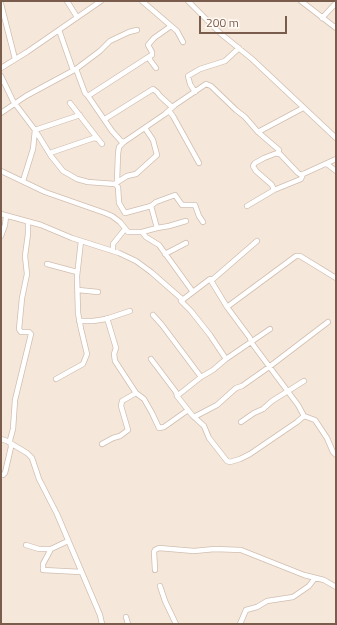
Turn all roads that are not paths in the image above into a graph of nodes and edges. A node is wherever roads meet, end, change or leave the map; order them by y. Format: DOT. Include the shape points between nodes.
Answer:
graph roads {
  1 [pos="67,1"];
  2 [pos="101,1"];
  3 [pos="142,1"];
  4 [pos="188,1"];
  5 [pos="301,1"];
  6 [pos="336,3"];
  7 [pos="1,4"];
  8 [pos="77,17"];
  9 [pos="322,18"];
  10 [pos="171,26"];
  11 [pos="336,28"];
  12 [pos="59,30"];
  13 [pos="137,30"];
  14 [pos="183,42"];
  15 [pos="239,48"];
  16 [pos="150,56"];
  17 [pos="15,59"];
  18 [pos="1,68"];
  19 [pos="156,68"];
  20 [pos="75,70"];
  21 [pos="1,76"];
  22 [pos="195,92"];
  23 [pos="88,96"];
  24 [pos="70,103"];
  25 [pos="15,104"];
  26 [pos="304,108"];
  27 [pos="170,109"];
  28 [pos="1,113"];
  29 [pos="80,115"];
  30 [pos="105,119"];
  31 [pos="145,128"];
  32 [pos="35,130"];
  33 [pos="258,132"];
  34 [pos="336,138"];
  35 [pos="98,139"];
  36 [pos="124,142"];
  37 [pos="102,144"];
  38 [pos="50,153"];
  39 [pos="278,154"];
  40 [pos="336,160"];
  41 [pos="199,163"];
  42 [pos="327,164"];
  43 [pos="336,170"];
  44 [pos="1,171"];
  45 [pos="303,174"];
  46 [pos="23,181"];
  47 [pos="116,183"];
  48 [pos="274,190"];
  49 [pos="151,206"];
  50 [pos="247,206"];
  51 [pos="1,214"];
  52 [pos="6,216"];
  53 [pos="186,221"];
  54 [pos="28,222"];
  55 [pos="203,222"];
  56 [pos="157,228"];
  57 [pos="125,229"];
  58 [pos="142,232"];
  59 [pos="1,236"];
  60 [pos="81,241"];
  61 [pos="257,241"];
  62 [pos="186,243"];
  63 [pos="112,250"];
  64 [pos="165,254"];
  65 [pos="47,264"];
  66 [pos="77,272"];
  67 [pos="336,278"];
  68 [pos="212,280"];
  69 [pos="78,290"];
  70 [pos="98,292"];
  71 [pos="193,292"];
  72 [pos="181,301"];
  73 [pos="227,307"];
  74 [pos="130,311"];
  75 [pos="153,316"];
  76 [pos="107,318"];
  77 [pos="80,320"];
  78 [pos="328,322"];
  79 [pos="270,329"];
  80 [pos="251,342"];
  81 [pos="151,359"];
  82 [pos="226,359"];
  83 [pos="269,367"];
  84 [pos="201,377"];
  85 [pos="56,380"];
  86 [pos="304,380"];
  87 [pos="288,392"];
  88 [pos="136,393"];
  89 [pos="177,396"];
  90 [pos="188,410"];
  91 [pos="304,416"];
  92 [pos="194,417"];
  93 [pos="241,422"];
  94 [pos="1,439"];
  95 [pos="10,443"];
  96 [pos="102,444"];
  97 [pos="336,455"];
  98 [pos="1,475"];
  99 [pos="68,541"];
  100 [pos="26,545"];
  101 [pos="51,549"];
  102 [pos="155,570"];
  103 [pos="81,572"];
  104 [pos="315,578"];
  105 [pos="160,586"];
  106 [pos="336,587"];
  107 [pos="126,617"];
  108 [pos="102,624"];
  109 [pos="128,624"];
  110 [pos="176,624"];
  111 [pos="240,624"];
  1 -- 8 [label="street"];
  2 -- 8 [label="street"];
  3 -- 10 [label="street"];
  4 -- 15 [label="street"];
  5 -- 9 [label="street"];
  6 -- 9 [label="street"];
  7 -- 17 [label="street"];
  8 -- 12 [label="street"];
  9 -- 11 [label="street"];
  10 -- 14 [label="street"];
  10 -- 16 [label="street" via="148,45 152,52"];
  12 -- 17 [label="street"];
  12 -- 20 [label="street"];
  13 -- 20 [label="street" via="110,41"];
  15 -- 22 [label="street" via="225,61 188,76"];
  15 -- 26 [label="street"];
  16 -- 19 [label="street"];
  16 -- 23 [label="street"];
  17 -- 18 [label="street"];
  20 -- 23 [label="street"];
  20 -- 25 [label="street"];
  21 -- 25 [label="street"];
  22 -- 27 [label="street"];
  22 -- 33 [label="street" via="206,84 212,86 245,116"];
  23 -- 30 [label="street"];
  24 -- 29 [label="street"];
  25 -- 28 [label="street"];
  25 -- 32 [label="street"];
  26 -- 33 [label="street"];
  26 -- 34 [label="street"];
  27 -- 30 [label="street" via="153,89"];
  27 -- 31 [label="street"];
  27 -- 41 [label="street"];
  29 -- 32 [label="street"];
  29 -- 35 [label="street"];
  30 -- 36 [label="street" via="118,138"];
  31 -- 36 [label="street"];
  31 -- 47 [label="street" via="153,140 157,155 136,174"];
  32 -- 38 [label="street"];
  32 -- 46 [label="street"];
  33 -- 39 [label="street" via="277,148"];
  35 -- 37 [label="street"];
  35 -- 38 [label="street"];
  36 -- 47 [label="street" via="119,147"];
  38 -- 47 [label="street" via="63,170 77,179"];
  39 -- 45 [label="street" via="298,173"];
  39 -- 48 [label="street" via="264,158 252,166"];
  40 -- 42 [label="street"];
  42 -- 43 [label="street"];
  42 -- 45 [label="street"];
  44 -- 46 [label="street"];
  45 -- 48 [label="street" via="301,179"];
  46 -- 57 [label="street" via="45,192 112,216"];
  47 -- 49 [label="street" via="119,204 125,213"];
  48 -- 50 [label="street"];
  49 -- 55 [label="street" via="175,195 182,205 195,205"];
  49 -- 56 [label="street"];
  51 -- 52 [label="street"];
  52 -- 54 [label="street"];
  52 -- 59 [label="street"];
  53 -- 56 [label="street"];
  54 -- 60 [label="street"];
  54 -- 95 [label="street" via="25,256 27,274 19,329 31,334 15,400 14,429"];
  56 -- 58 [label="street"];
  57 -- 58 [label="street" via="128,232"];
  57 -- 63 [label="street" via="113,244"];
  58 -- 64 [label="street" via="159,245"];
  60 -- 63 [label="street"];
  60 -- 66 [label="street"];
  61 -- 68 [label="street"];
  62 -- 64 [label="street"];
  63 -- 72 [label="street" via="127,256 151,272 183,300"];
  64 -- 71 [label="street"];
  65 -- 66 [label="street"];
  66 -- 69 [label="street"];
  67 -- 73 [label="street" via="296,256"];
  68 -- 71 [label="street" via="209,279"];
  68 -- 73 [label="street"];
  69 -- 70 [label="street"];
  69 -- 77 [label="street"];
  71 -- 72 [label="street"];
  72 -- 82 [label="street" via="192,311"];
  73 -- 80 [label="street"];
  74 -- 76 [label="street"];
  75 -- 84 [label="street"];
  76 -- 77 [label="street"];
  76 -- 88 [label="street" via="116,348 115,361"];
  77 -- 85 [label="street" via="88,354 83,364"];
  78 -- 83 [label="street"];
  79 -- 80 [label="street"];
  80 -- 82 [label="street"];
  80 -- 83 [label="street"];
  81 -- 89 [label="street"];
  82 -- 84 [label="street"];
  83 -- 87 [label="street"];
  83 -- 92 [label="street" via="238,387 213,408"];
  84 -- 89 [label="street"];
  86 -- 87 [label="street"];
  87 -- 91 [label="street"];
  87 -- 93 [label="street"];
  88 -- 90 [label="street" via="144,399 159,428"];
  88 -- 96 [label="street" via="122,401 128,430"];
  89 -- 90 [label="street"];
  90 -- 92 [label="street"];
  91 -- 92 [label="street" via="250,454 230,462 209,438 204,426"];
  91 -- 97 [label="street" via="315,420"];
  94 -- 95 [label="street"];
  95 -- 98 [label="street" via="5,473"];
  95 -- 99 [label="street" via="32,458"];
  99 -- 101 [label="street"];
  99 -- 103 [label="street"];
  100 -- 101 [label="street"];
  101 -- 103 [label="street" via="43,564 44,571"];
  102 -- 104 [label="street" via="154,552 159,548 194,551 230,549 248,552"];
  103 -- 108 [label="street"];
  104 -- 106 [label="street"];
  104 -- 111 [label="street" via="309,586 293,597 268,601 246,610"];
  105 -- 110 [label="street"];
  107 -- 109 [label="street"];
}
